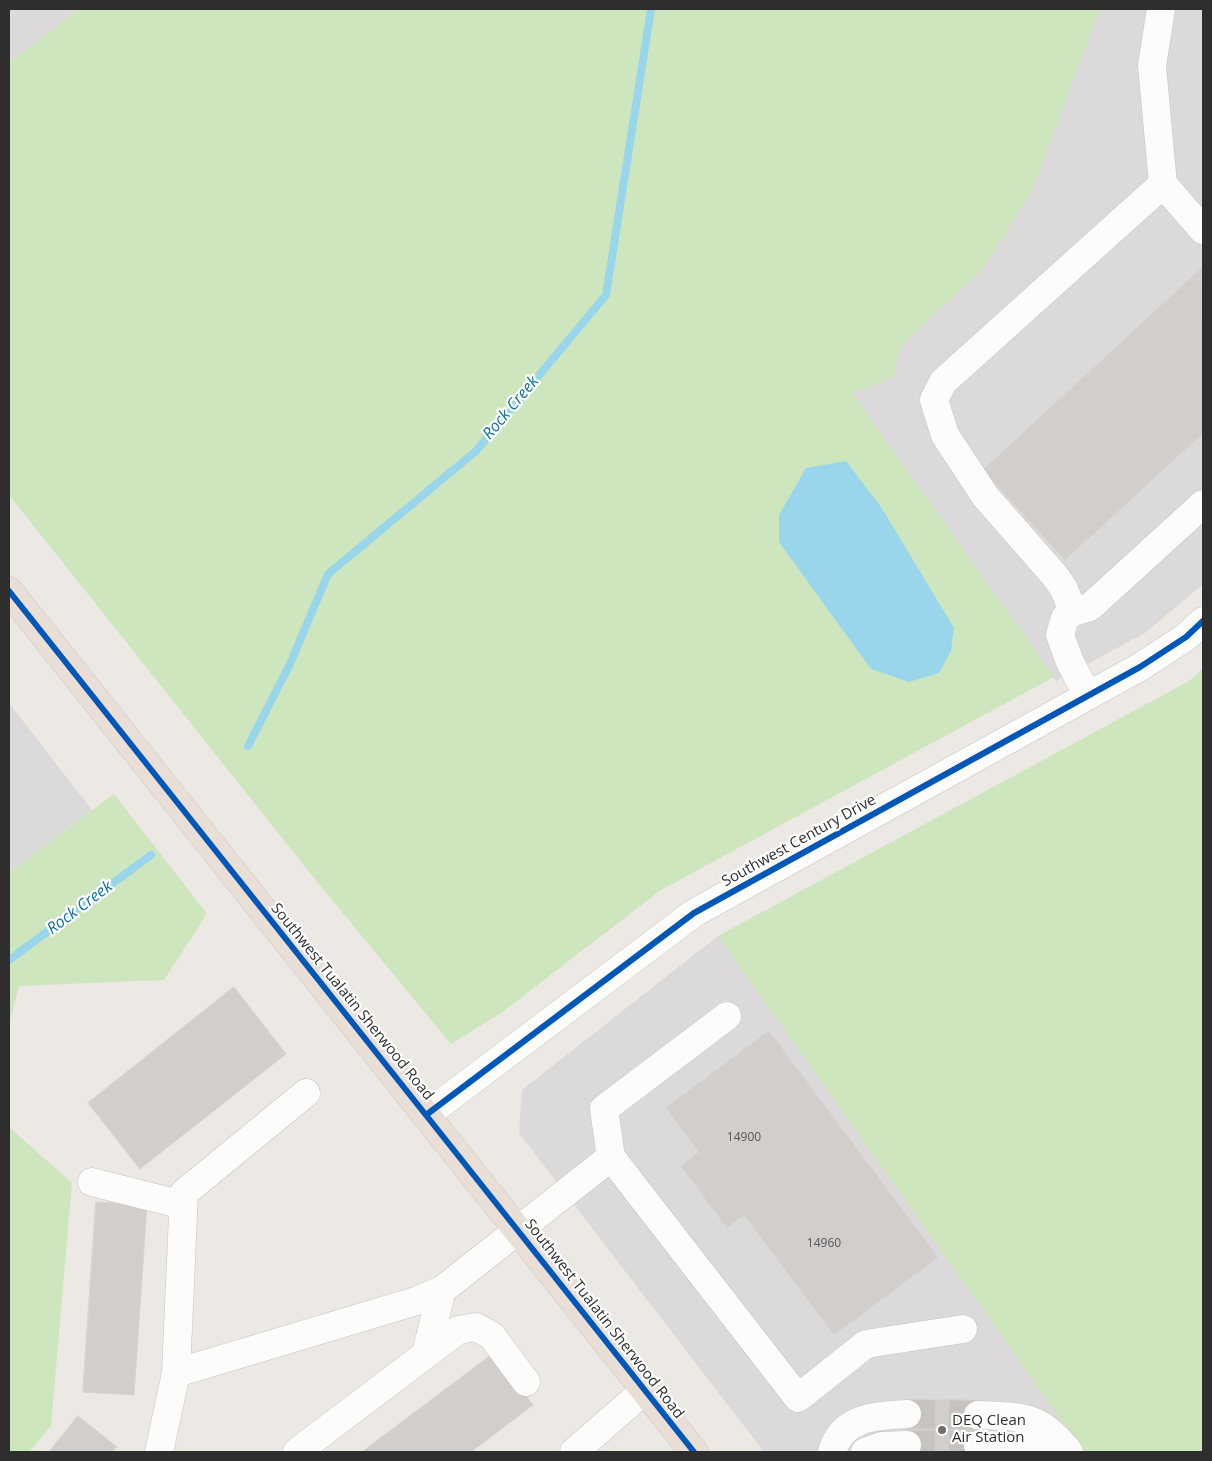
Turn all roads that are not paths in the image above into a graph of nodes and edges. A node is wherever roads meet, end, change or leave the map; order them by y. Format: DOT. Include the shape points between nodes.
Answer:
graph roads {
  1 [pos="1161,9"];
  2 [pos="1163,184"];
  3 [pos="1203,230"];
  4 [pos="1203,504"];
  5 [pos="9,591"];
  6 [pos="1073,612"];
  7 [pos="1203,621"];
  8 [pos="1088,696"];
  9 [pos="727,1016"];
  10 [pos="306,1093"];
  11 [pos="426,1115"];
  12 [pos="611,1157"];
  13 [pos="92,1182"];
  14 [pos="183,1205"];
  15 [pos="517,1230"];
  16 [pos="442,1290"];
  17 [pos="963,1329"];
  18 [pos="426,1353"];
  19 [pos="176,1373"];
  20 [pos="526,1382"];
  21 [pos="645,1390"];
  22 [pos="907,1414"];
  23 [pos="978,1415"];
  24 [pos="907,1445"];
  25 [pos="978,1445"];
  26 [pos="159,1452"];
  27 [pos="296,1452"];
  28 [pos="574,1452"];
  29 [pos="694,1452"];
  30 [pos="832,1452"];
  31 [pos="865,1452"];
  32 [pos="1047,1452"];
  33 [pos="1069,1452"];
  1 -- 2 [label="street" via="1152,66"];
  2 -- 3 [label="street"];
  2 -- 6 [label="street" via="943,382 934,400 945,435 985,496 1055,576"];
  4 -- 6 [label="street" via="1090,607"];
  5 -- 11 [label="highway, Southwest Tualatin Sherwood Road"];
  6 -- 8 [label="street" via="1065,618 1060,635"];
  7 -- 8 [label="street, Southwest Century Drive" via="1161,654"];
  8 -- 11 [label="street, Southwest Century Drive" via="694,913"];
  9 -- 12 [label="street" via="604,1109"];
  10 -- 14 [label="street" via="184,1193"];
  11 -- 15 [label="highway, Southwest Tualatin Sherwood Road"];
  12 -- 15 [label="street"];
  12 -- 17 [label="street" via="798,1398 866,1344"];
  13 -- 14 [label="street"];
  14 -- 19 [label="street"];
  15 -- 16 [label="street"];
  15 -- 21 [label="highway, Southwest Tualatin Sherwood Road"];
  16 -- 18 [label="street"];
  16 -- 19 [label="street" via="416,1301"];
  18 -- 20 [label="street" via="458,1330 476,1327 492,1336"];
  18 -- 27 [label="street"];
  19 -- 26 [label="street"];
  21 -- 28 [label="street"];
  21 -- 29 [label="highway, Southwest Tualatin Sherwood Road"];
  22 -- 30 [label="street" via="859,1420 844,1430"];
  23 -- 33 [label="street" via="1022,1417 1038,1423 1055,1434"];
  24 -- 31 [label="street" via="882,1446"];
  25 -- 32 [label="street" via="1030,1446"];
}
